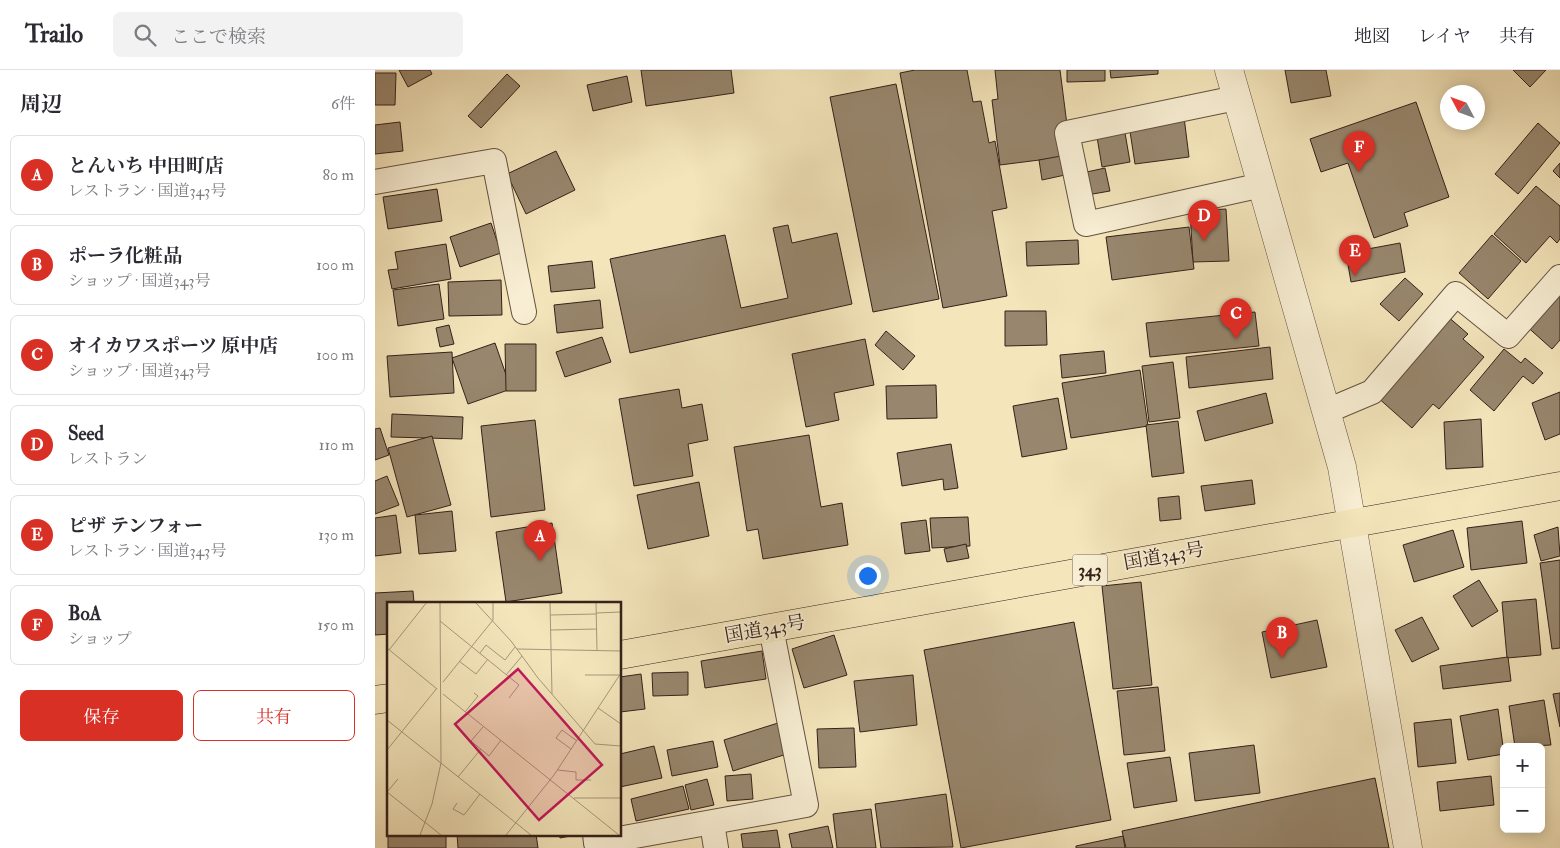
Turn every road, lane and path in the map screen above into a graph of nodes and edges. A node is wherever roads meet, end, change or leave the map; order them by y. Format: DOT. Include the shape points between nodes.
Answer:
graph roads {
  1 [pos="1229,70"];
  2 [pos="1237,98"];
  3 [pos="375,182"];
  4 [pos="1262,185"];
  5 [pos="1560,277"];
  6 [pos="524,312"];
  7 [pos="1327,411"];
  8 [pos="1560,486"];
  9 [pos="1350,522"];
  10 [pos="771,628"];
  11 [pos="621,655"];
  12 [pos="712,823"];
  13 [pos="595,836"];
  14 [pos="716,848"];
  15 [pos="1408,848"];
  1 -- 2 [label="street"];
  2 -- 4 [label="street"];
  2 -- 4 [label="street" via="1067,133 1086,224"];
  3 -- 6 [label="street" via="494,161"];
  4 -- 7 [label="street"];
  5 -- 7 [label="street" via="1508,336 1456,294 1373,392"];
  7 -- 9 [label="street" via="1342,467"];
  8 -- 9 [label="highway, 国道343号 / 343"];
  9 -- 10 [label="highway, 国道343号 / 343"];
  9 -- 15 [label="street"];
  10 -- 11 [label="highway, 国道343号 / 343"];
  10 -- 12 [label="street" via="806,805"];
  12 -- 13 [label="street" via="596,843"];
  12 -- 14 [label="street"];
}
